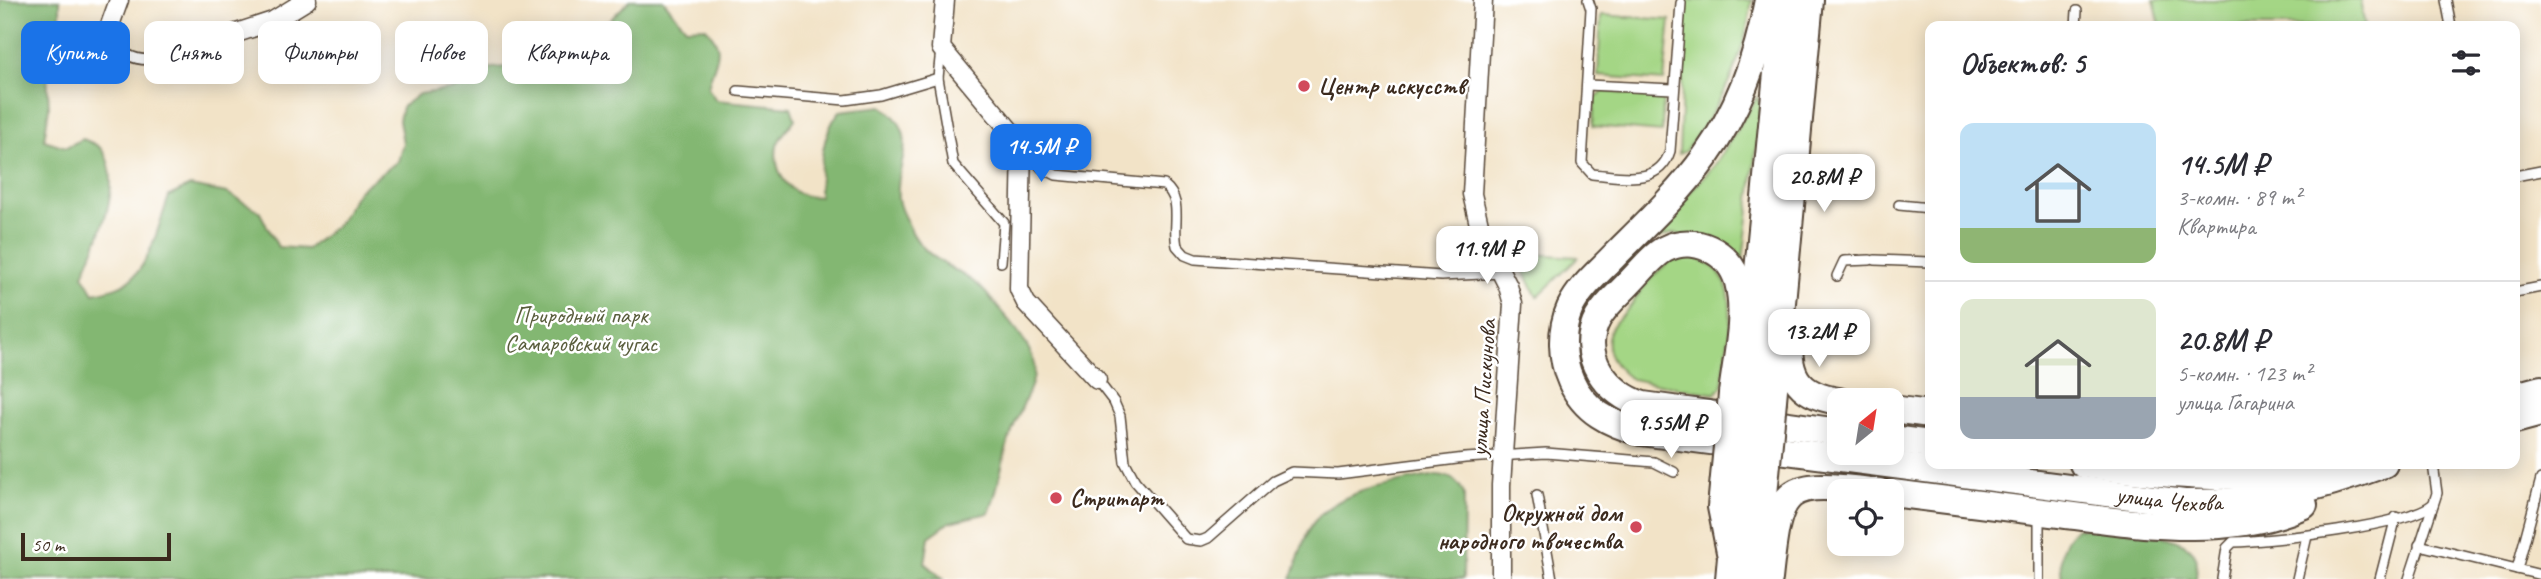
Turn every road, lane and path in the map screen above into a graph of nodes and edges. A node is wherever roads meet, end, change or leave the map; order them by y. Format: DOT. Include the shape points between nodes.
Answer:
graph roads {
  1 [pos="119,0"];
  2 [pos="307,0"];
  3 [pos="945,0"];
  4 [pos="1483,0"];
  5 [pos="1588,0"];
  6 [pos="1768,0"];
  7 [pos="1775,0"];
  8 [pos="1785,0"];
  9 [pos="1809,0"];
  10 [pos="2446,0"];
  11 [pos="1681,3"];
  12 [pos="2077,12"];
  13 [pos="111,21"];
  14 [pos="2076,21"];
  15 [pos="2450,21"];
  16 [pos="244,31"];
  17 [pos="941,48"];
  18 [pos="938,78"];
  19 [pos="1791,80"];
  20 [pos="1587,85"];
  21 [pos="1673,89"];
  22 [pos="738,91"];
  23 [pos="1022,145"];
  24 [pos="2541,171"];
  25 [pos="2520,175"];
  26 [pos="1899,205"];
  27 [pos="1925,208"];
  28 [pos="1787,241"];
  29 [pos="1001,262"];
  30 [pos="1925,262"];
  31 [pos="1502,273"];
  32 [pos="1837,276"];
  33 [pos="2541,287"];
  34 [pos="2520,291"];
  35 [pos="1792,308"];
  36 [pos="1097,380"];
  37 [pos="2541,389"];
  38 [pos="1750,393"];
  39 [pos="2520,395"];
  40 [pos="1827,398"];
  41 [pos="1904,411"];
  42 [pos="1925,413"];
  43 [pos="2541,413"];
  44 [pos="2520,419"];
  45 [pos="1827,430"];
  46 [pos="1904,441"];
  47 [pos="1925,443"];
  48 [pos="1503,456"];
  49 [pos="1754,458"];
  50 [pos="2124,469"];
  51 [pos="2243,469"];
  52 [pos="2368,469"];
  53 [pos="2380,469"];
  54 [pos="2434,469"];
  55 [pos="2268,471"];
  56 [pos="1674,472"];
  57 [pos="2541,479"];
  58 [pos="1827,487"];
  59 [pos="1904,494"];
  60 [pos="1537,495"];
  61 [pos="2433,503"];
  62 [pos="2039,511"];
  63 [pos="2396,517"];
  64 [pos="2307,536"];
  65 [pos="2419,545"];
  66 [pos="1731,568"];
  67 [pos="2517,569"];
  68 [pos="2541,575"];
  69 [pos="1501,579"];
  70 [pos="1552,579"];
  71 [pos="1755,579"];
  72 [pos="1769,579"];
  73 [pos="2039,579"];
  74 [pos="2222,579"];
  75 [pos="2297,579"];
  76 [pos="2380,579"];
  77 [pos="2409,579"];
  1 -- 13 [label="street"];
  2 -- 16 [label="street" via="273,21"];
  3 -- 17 [label="street"];
  4 -- 31 [label="street, улица Пискунова" via="1472,194 1481,233"];
  5 -- 20 [label="lane"];
  6 -- 49 [label="main road, улица Чехова" via="1752,66 1719,134 1688,179 1576,298 1566,320 1563,351 1580,397 1604,419"];
  7 -- 19 [label="main road"];
  8 -- 19 [label="main road"];
  9 -- 19 [label="main road"];
  10 -- 15 [label="lane"];
  11 -- 21 [label="lane"];
  12 -- 14 [label="lane"];
  17 -- 18 [label="lane"];
  17 -- 23 [label="street"];
  18 -- 22 [label="lane" via="845,100"];
  18 -- 29 [label="lane" via="953,164 1004,223"];
  19 -- 28 [label="main road"];
  19 -- 35 [label="main road" via="1806,154"];
  19 -- 38 [label="main road"];
  20 -- 21 [label="lane"];
  20 -- 21 [label="lane" via="1584,169 1592,174 1640,178 1653,174 1667,158"];
  23 -- 31 [label="lane" via="1042,168 1056,175 1164,185 1177,203 1177,247 1195,260 1441,276"];
  23 -- 36 [label="street" via="1019,289 1026,303"];
  24 -- 25 [label="lane"];
  26 -- 27 [label="lane"];
  28 -- 35 [label="main road"];
  28 -- 38 [label="main road"];
  30 -- 32 [label="lane" via="1844,261"];
  31 -- 48 [label="street, улица Пискунова" via="1513,304"];
  33 -- 34 [label="lane"];
  35 -- 40 [label="main road" via="1788,360 1793,375 1811,393"];
  36 -- 48 [label="lane" via="1120,416 1128,470 1181,534 1194,541 1208,538 1273,481 1292,472 1338,474"];
  37 -- 39 [label="main road"];
  38 -- 45 [label="main road" via="1733,269 1718,253 1693,244 1666,248 1598,318 1592,340 1596,366 1617,393 1643,405"];
  38 -- 49 [label="main road, bridge"];
  38 -- 49 [label="main road, bridge"];
  41 -- 42 [label="main road"];
  43 -- 44 [label="main road"];
  46 -- 47 [label="main road"];
  48 -- 56 [label="lane" via="1546,453 1619,458 1654,462"];
  48 -- 69 [label="street, улица Пискунова"];
  49 -- 52 [label="main road, улица Чехова" via="2184,503 2273,498"];
  49 -- 66 [label="main road"];
  49 -- 71 [label="main road"];
  50 -- 55 [label="main road, улица Чехова" via="2191,477"];
  51 -- 55 [label="main road"];
  53 -- 62 [label="main road" via="2300,507 2251,521 2186,526"];
  54 -- 61 [label="lane"];
  57 -- 67 [label="lane"];
  58 -- 72 [label="main road" via="1792,495 1779,510"];
  59 -- 62 [label="main road"];
  60 -- 70 [label="lane"];
  61 -- 63 [label="lane" via="2421,512"];
  61 -- 65 [label="lane"];
  62 -- 73 [label="lane"];
  63 -- 64 [label="lane"];
  63 -- 76 [label="lane"];
  64 -- 74 [label="lane" via="2229,544"];
  64 -- 75 [label="lane"];
  65 -- 67 [label="lane"];
  65 -- 77 [label="lane"];
  67 -- 68 [label="lane"];
}
